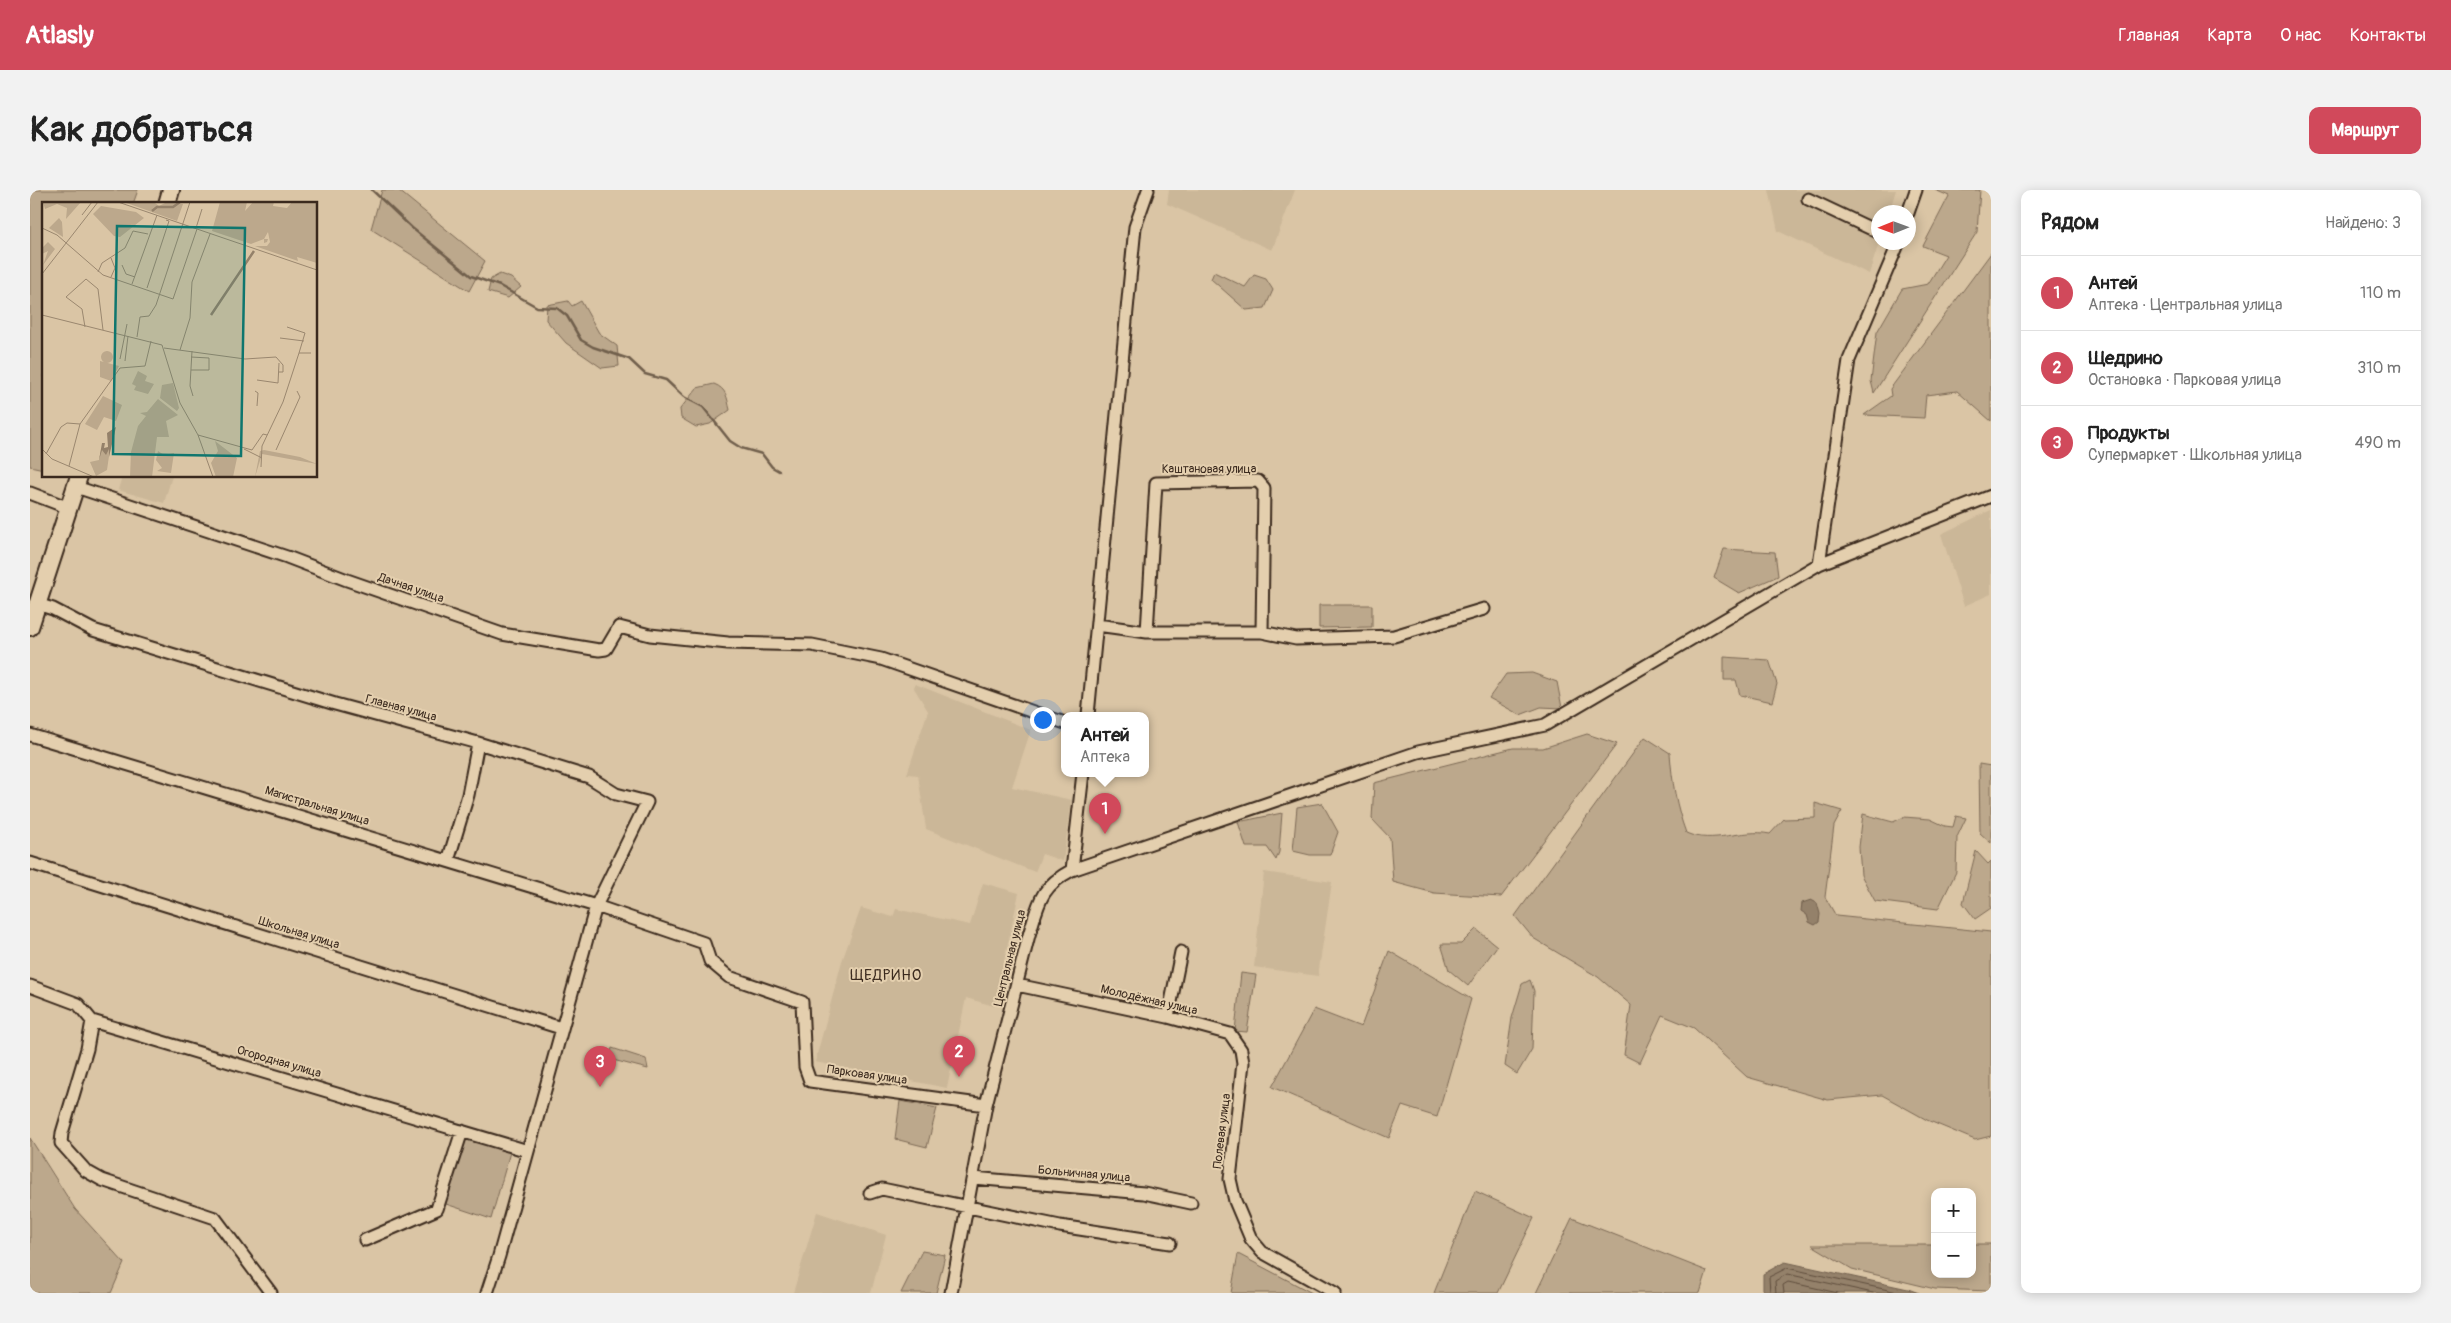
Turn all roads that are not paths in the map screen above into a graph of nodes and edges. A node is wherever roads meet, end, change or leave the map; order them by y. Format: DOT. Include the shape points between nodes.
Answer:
graph roads {
  1 [pos="1148,190"];
  2 [pos="1916,190"];
  3 [pos="1808,199"];
  4 [pos="1911,205"];
  5 [pos="1871,229"];
  6 [pos="1896,250"];
  7 [pos="78,482"];
  8 [pos="30,493"];
  9 [pos="1991,496"];
  10 [pos="69,508"];
  11 [pos="1819,564"];
  12 [pos="1484,609"];
  13 [pos="33,613"];
  14 [pos="1097,625"];
  15 [pos="1146,632"];
  16 [pos="1262,632"];
  17 [pos="1088,712"];
  18 [pos="1061,723"];
  19 [pos="30,735"];
  20 [pos="478,743"];
  21 [pos="1082,777"];
  22 [pos="448,861"];
  23 [pos="30,863"];
  24 [pos="1072,870"];
  25 [pos="596,906"];
  26 [pos="1181,952"];
  27 [pos="729,977"];
  28 [pos="1017,985"];
  29 [pos="30,986"];
  30 [pos="1168,1017"];
  31 [pos="92,1021"];
  32 [pos="561,1028"];
  33 [pos="1244,1075"];
  34 [pos="986,1105"];
  35 [pos="462,1131"];
  36 [pos="528,1151"];
  37 [pos="973,1178"];
  38 [pos="870,1193"];
  39 [pos="1191,1203"];
  40 [pos="968,1208"];
  41 [pos="365,1240"];
  42 [pos="1170,1243"];
  43 [pos="271,1293"];
  44 [pos="487,1293"];
  45 [pos="951,1293"];
  46 [pos="1335,1293"];
  1 -- 14 [label="street" via="1135,227"];
  2 -- 4 [label="street"];
  3 -- 5 [label="street"];
  6 -- 11 [label="street" via="1849,360"];
  7 -- 10 [label="highway"];
  7 -- 18 [label="street, Дачная улица" via="502,634 606,650 619,627 650,635 735,644 812,645 881,659"];
  8 -- 10 [label="street"];
  9 -- 11 [label="street, Центральная улица"];
  10 -- 13 [label="highway"];
  11 -- 24 [label="street, Центральная улица" via="1546,725 1418,752"];
  12 -- 16 [label="street" via="1394,636 1296,639"];
  13 -- 20 [label="street, Главная улица" via="53,609 93,630 335,704"];
  14 -- 15 [label="street"];
  14 -- 17 [label="street"];
  15 -- 16 [label="street"];
  15 -- 16 [label="street, Каштановая улица" via="1156,483 1258,481 1264,488"];
  19 -- 22 [label="street, Магистральная улица"];
  20 -- 22 [label="street" via="468,795"];
  20 -- 25 [label="street, Главная улица" via="588,777 616,794 648,802"];
  21 -- 24 [label="street"];
  22 -- 25 [label="street, Магистральная улица"];
  23 -- 32 [label="street, Школьная улица"];
  24 -- 28 [label="street, Центральная улица" via="1047,886 1029,935"];
  25 -- 27 [label="street, Магистральная улица" via="704,943 710,961"];
  25 -- 32 [label="street"];
  26 -- 30 [label="street"];
  27 -- 34 [label="street, Парковая улица" via="802,1002 805,1067 810,1081"];
  28 -- 30 [label="street, Молодёжная улица"];
  28 -- 34 [label="street, Центральная улица"];
  29 -- 31 [label="street" via="78,1004"];
  30 -- 33 [label="street, Молодёжная улица" via="1230,1034 1241,1050"];
  31 -- 35 [label="street, Огородная улица"];
  31 -- 43 [label="street" via="61,1143 86,1171 102,1180 215,1218"];
  32 -- 36 [label="street"];
  33 -- 46 [label="street, Полевая улица" via="1230,1179 1251,1239 1262,1252"];
  34 -- 37 [label="street, Центральная улица"];
  35 -- 36 [label="street, Огородная улица"];
  35 -- 41 [label="street" via="437,1209"];
  36 -- 44 [label="street"];
  37 -- 39 [label="street, Больничная улица" via="1144,1193"];
  37 -- 40 [label="street, Центральная улица"];
  38 -- 40 [label="street" via="882,1189"];
  40 -- 42 [label="street"];
  40 -- 45 [label="street, Центральная улица"];
}
